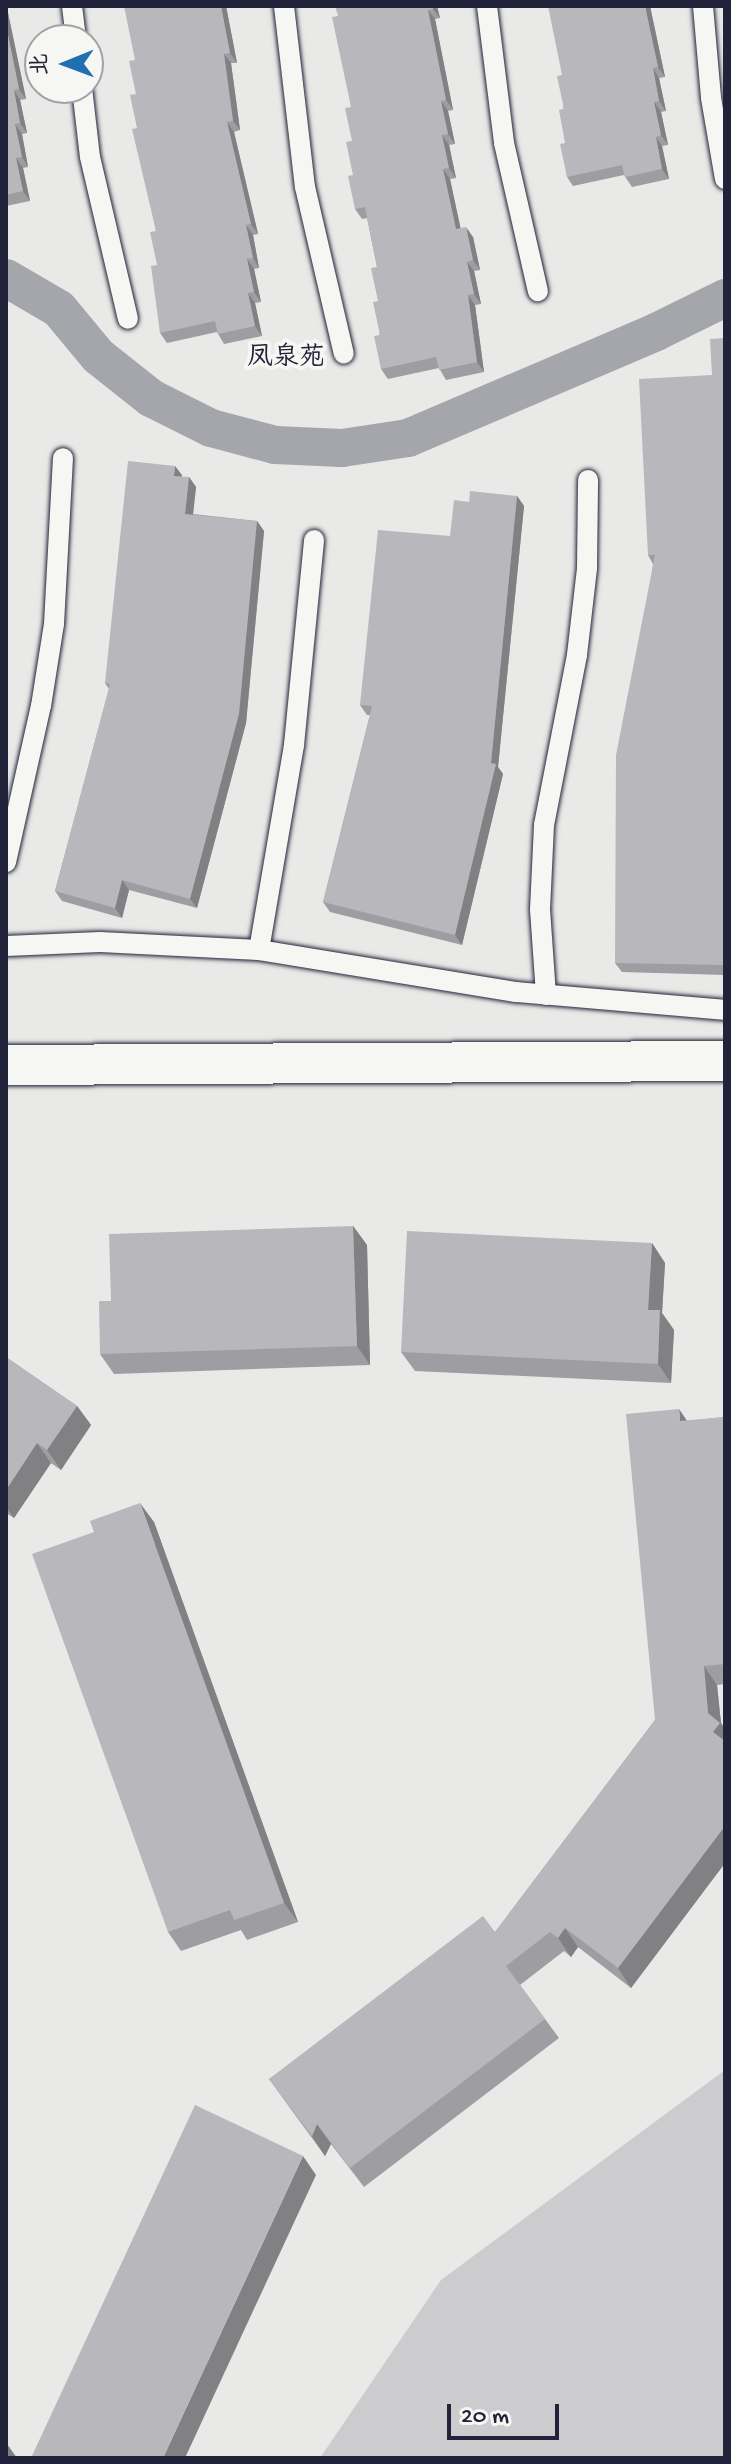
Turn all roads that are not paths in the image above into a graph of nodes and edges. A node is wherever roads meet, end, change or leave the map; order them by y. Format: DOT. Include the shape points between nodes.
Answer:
graph roads {
  1 [pos="284,6"];
  2 [pos="487,6"];
  3 [pos="703,6"];
  4 [pos="84,104"];
  5 [pos="725,179"];
  6 [pos="538,291"];
  7 [pos="128,319"];
  8 [pos="344,354"];
  9 [pos="63,458"];
  10 [pos="588,480"];
  11 [pos="314,540"];
  12 [pos="6,862"];
  13 [pos="6,946"];
  14 [pos="259,950"];
  15 [pos="546,995"];
  16 [pos="725,1010"];
  17 [pos="725,1061"];
  18 [pos="6,1065"];
  1 -- 8 [label="lane" via="305,187"];
  2 -- 6 [label="lane" via="504,143"];
  3 -- 5 [label="lane"];
  4 -- 7 [label="lane" via="90,157"];
  9 -- 12 [label="lane" via="54,624 39,720"];
  10 -- 15 [label="lane" via="587,568 577,655 544,825 540,910"];
  11 -- 14 [label="lane" via="294,745"];
  13 -- 14 [label="lane" via="100,942"];
  14 -- 15 [label="lane"];
  15 -- 16 [label="lane"];
  17 -- 18 [label="street"];
}
